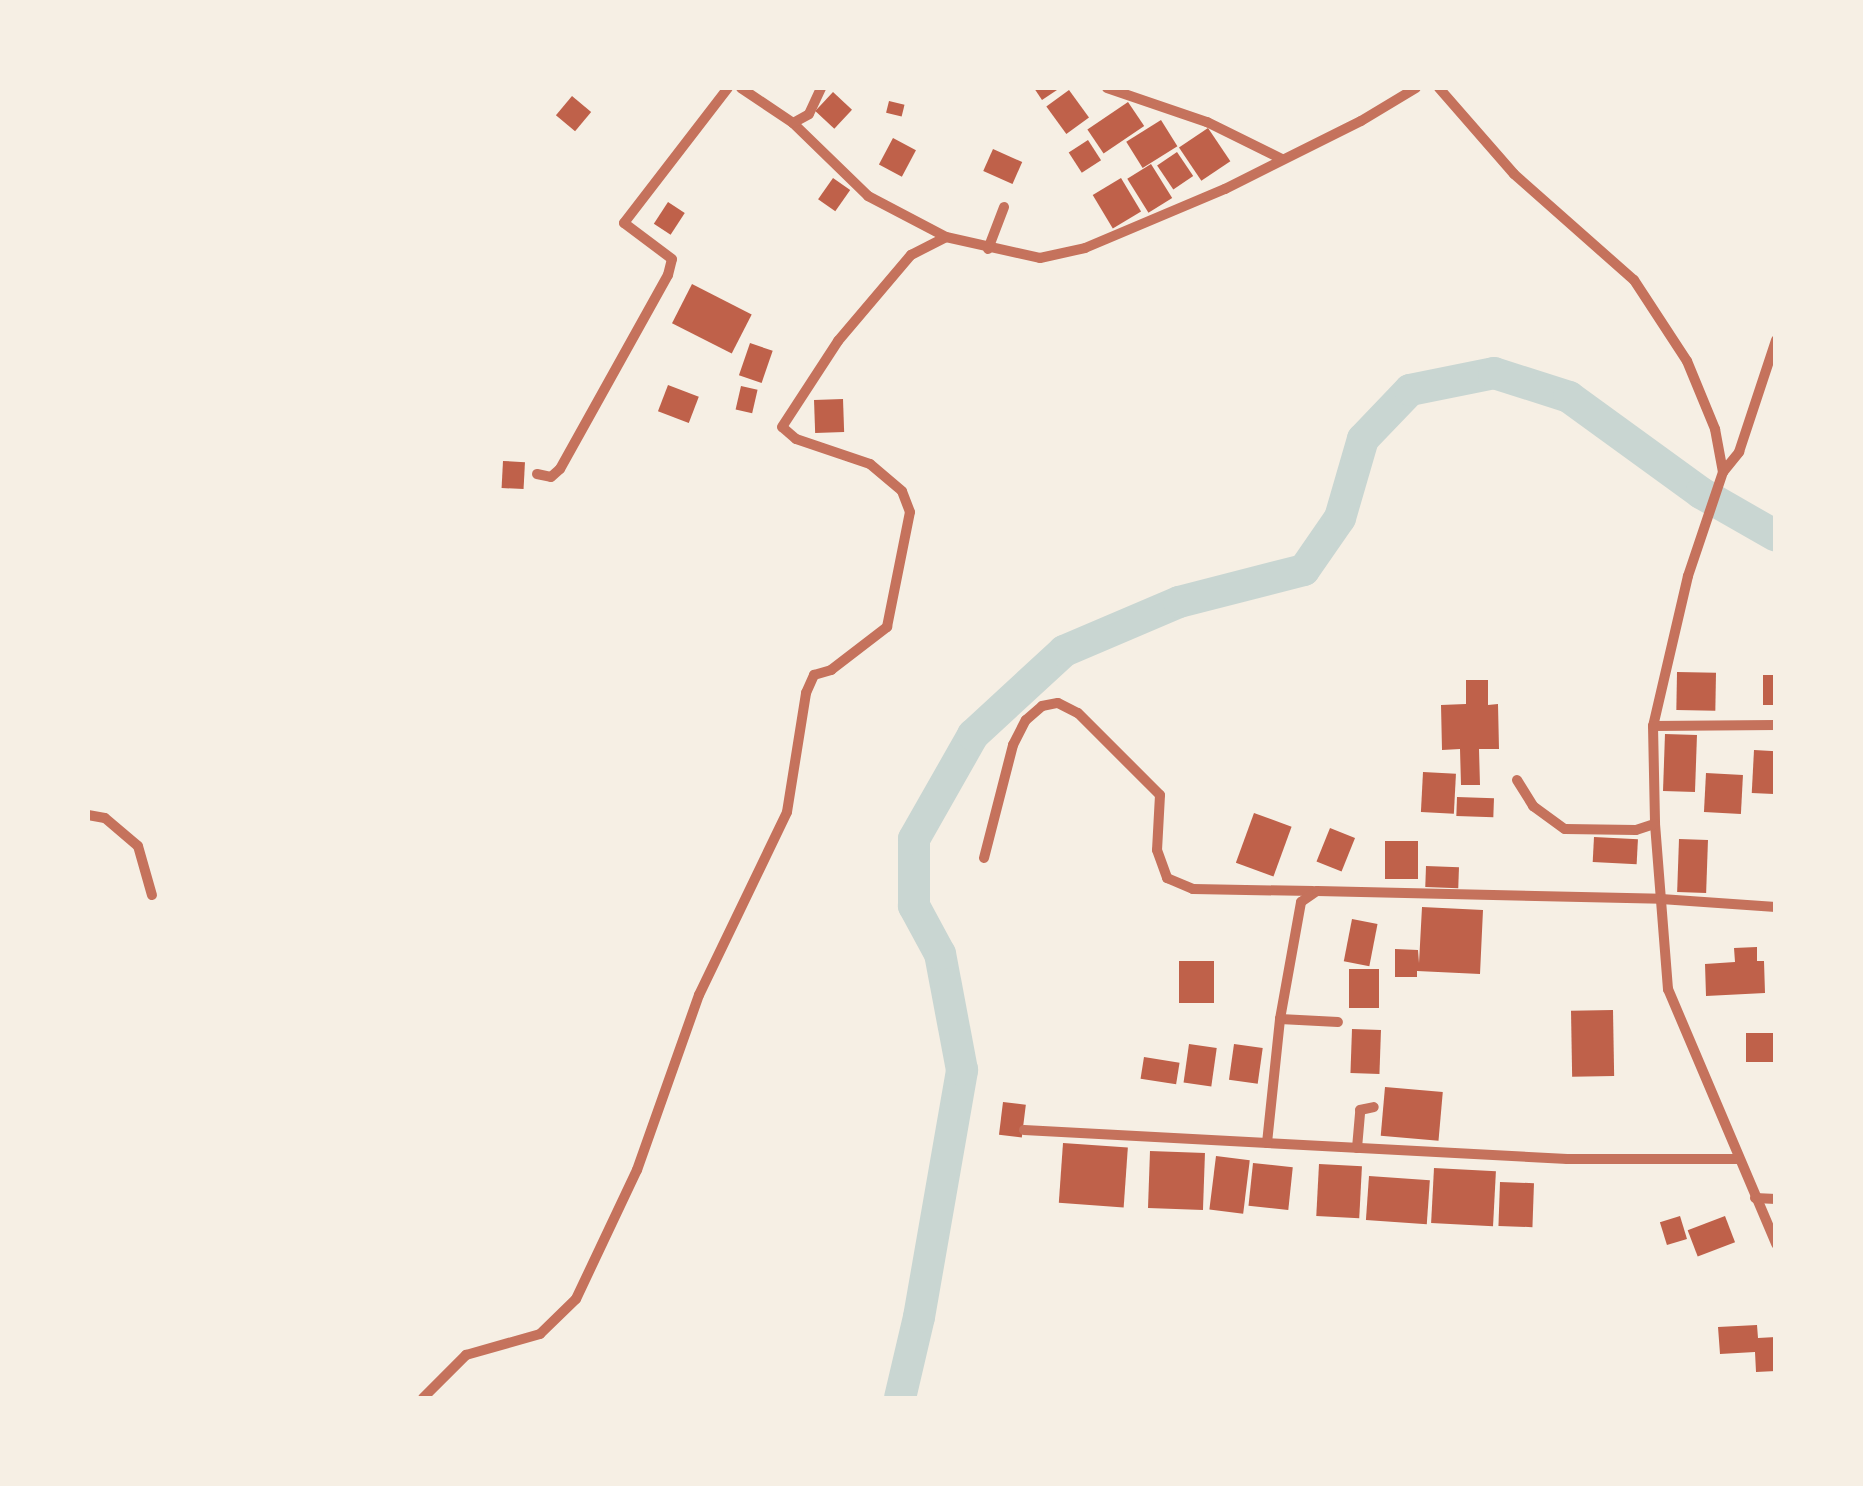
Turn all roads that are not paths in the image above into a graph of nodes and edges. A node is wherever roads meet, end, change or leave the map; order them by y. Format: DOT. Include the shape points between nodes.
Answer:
graph roads {
  1 [pos="728,88"];
  2 [pos="741,88"];
  3 [pos="821,88"];
  4 [pos="1107,88"];
  5 [pos="1416,88"];
  6 [pos="1439,88"];
  7 [pos="793,122"];
  8 [pos="1282,159"];
  9 [pos="1004,206"];
  10 [pos="946,237"];
  11 [pos="988,249"];
  12 [pos="1776,340"];
  13 [pos="1723,472"];
  14 [pos="537,474"];
  15 [pos="1776,725"];
  16 [pos="1653,726"];
  17 [pos="1516,780"];
  18 [pos="88,815"];
  19 [pos="1655,824"];
  20 [pos="984,858"];
  21 [pos="1317,891"];
  22 [pos="152,895"];
  23 [pos="1661,900"];
  24 [pos="1776,907"];
  25 [pos="1280,1019"];
  26 [pos="1338,1022"];
  27 [pos="1374,1107"];
  28 [pos="1024,1130"];
  29 [pos="1267,1143"];
  30 [pos="1357,1148"];
  31 [pos="1739,1159"];
  32 [pos="1754,1198"];
  33 [pos="1776,1198"];
  34 [pos="1776,1244"];
  35 [pos="422,1398"];
  1 -- 14 [label="street" via="624,223 672,259 668,275 560,469 551,477"];
  2 -- 7 [label="street"];
  3 -- 7 [label="street" via="809,114"];
  4 -- 8 [label="street" via="1207,122"];
  5 -- 8 [label="street"];
  6 -- 13 [label="street" via="1514,174 1634,280 1687,361 1715,428"];
  7 -- 10 [label="street" via="868,196"];
  8 -- 11 [label="street" via="1085,248 1040,258"];
  9 -- 11 [label="street"];
  10 -- 11 [label="street"];
  10 -- 35 [label="street" via="911,255 838,341 782,427 796,439 870,464 902,491 910,512 887,627 831,670 814,675 787,812 699,995 637,1170 576,1298 540,1334 466,1354"];
  12 -- 13 [label="street" via="1739,452"];
  13 -- 16 [label="street" via="1688,576"];
  15 -- 16 [label="street"];
  16 -- 19 [label="street"];
  17 -- 19 [label="street" via="1534,806 1565,829"];
  18 -- 22 [label="street" via="106,818 138,846"];
  19 -- 23 [label="street"];
  20 -- 21 [label="street" via="1013,744 1026,720 1058,703 1078,712 1160,795 1157,850 1166,878 1193,889"];
  21 -- 23 [label="street"];
  21 -- 25 [label="street" via="1301,902"];
  23 -- 24 [label="street"];
  23 -- 31 [label="street" via="1668,989"];
  25 -- 26 [label="street"];
  25 -- 29 [label="street"];
  27 -- 30 [label="street" via="1360,1110"];
  28 -- 29 [label="street"];
  29 -- 30 [label="street"];
  30 -- 31 [label="street"];
  31 -- 32 [label="street"];
  32 -- 33 [label="street"];
  32 -- 34 [label="street"];
}
